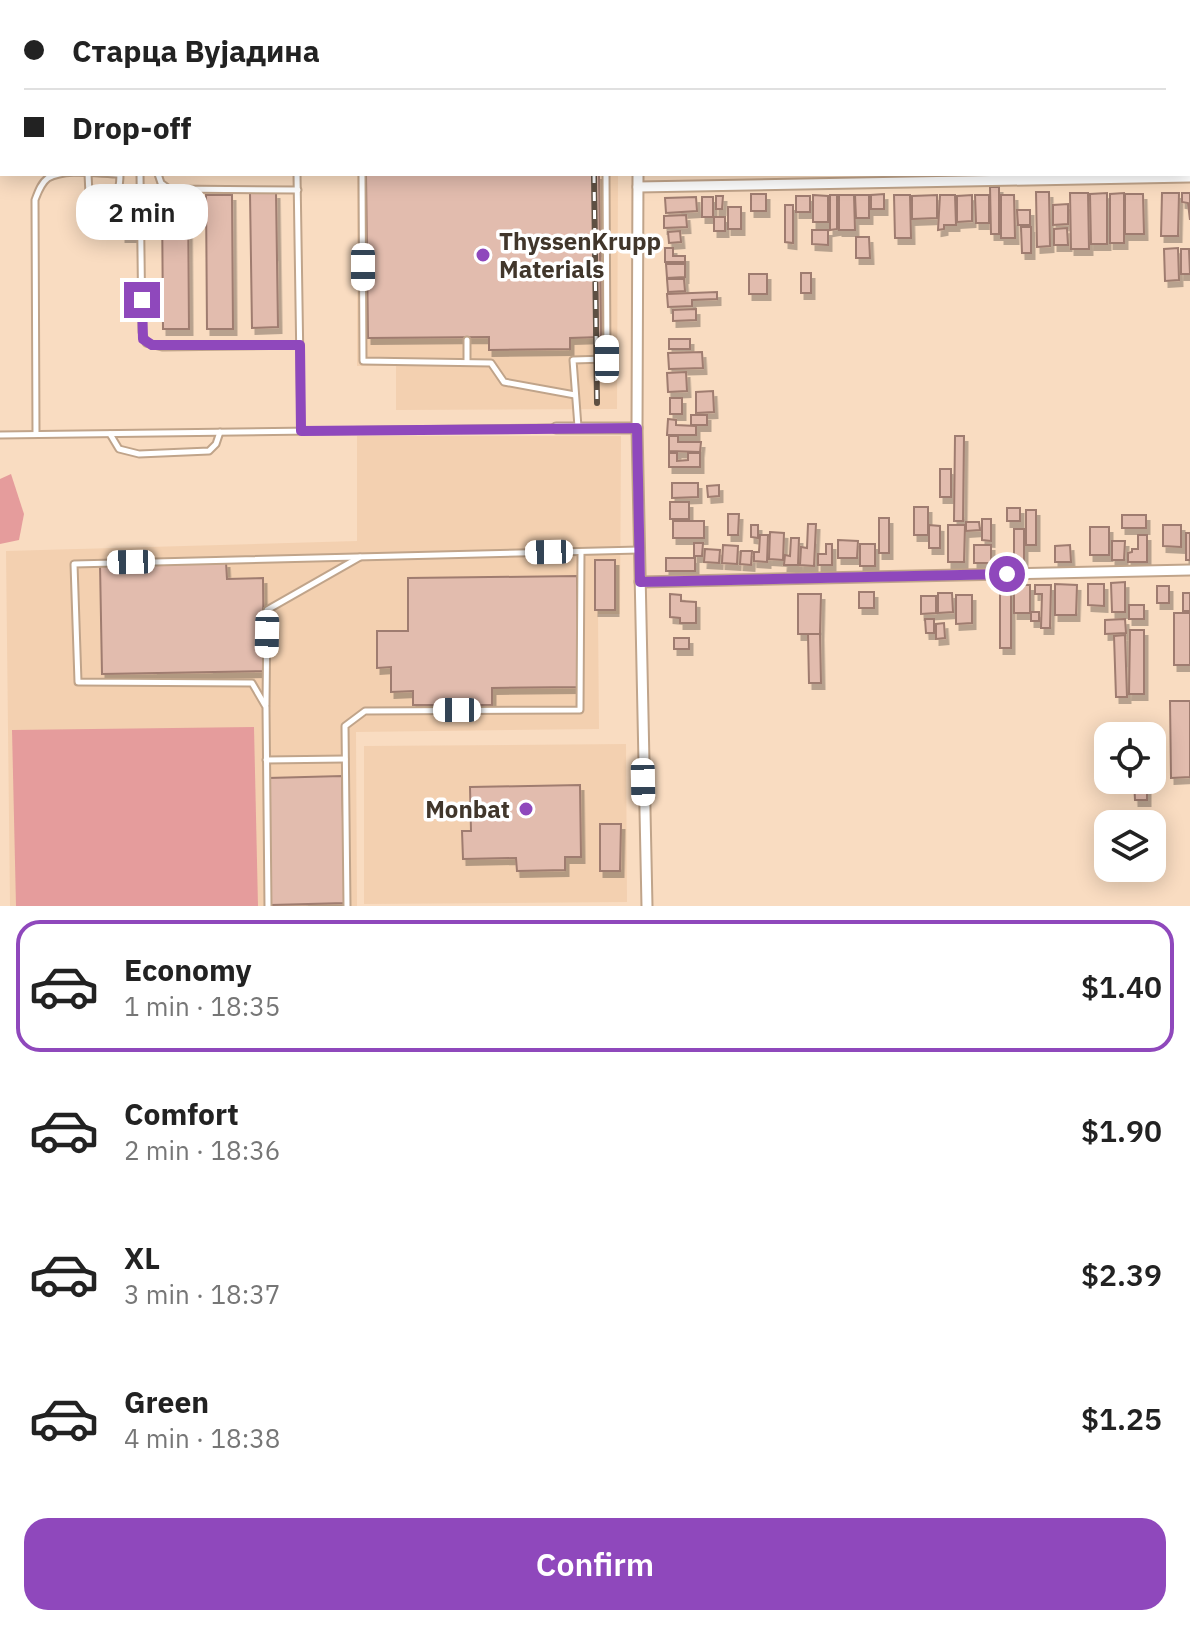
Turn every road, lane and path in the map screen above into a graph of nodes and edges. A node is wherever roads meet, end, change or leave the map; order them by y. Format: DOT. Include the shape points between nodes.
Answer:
graph roads {
  1 [pos="57,176"];
  2 [pos="88,176"];
  3 [pos="120,176"];
  4 [pos="140,176"];
  5 [pos="159,176"];
  6 [pos="297,176"];
  7 [pos="362,176"];
  8 [pos="606,176"];
  9 [pos="638,176"];
  10 [pos="1190,177"];
  11 [pos="638,187"];
  12 [pos="298,190"];
  13 [pos="467,340"];
  14 [pos="300,345"];
  15 [pos="467,362"];
  16 [pos="575,395"];
  17 [pos="578,427"];
  18 [pos="556,428"];
  19 [pos="637,428"];
  20 [pos="301,431"];
  21 [pos="220,432"];
  22 [pos="36,434"];
  23 [pos="110,434"];
  24 [pos="0,435"];
  25 [pos="639,550"];
  26 [pos="581,552"];
  27 [pos="361,557"];
  28 [pos="1190,570"];
  29 [pos="640,582"];
  30 [pos="266,707"];
  31 [pos="345,759"];
  32 [pos="266,760"];
  33 [pos="268,906"];
  34 [pos="347,906"];
  35 [pos="647,906"];
  1 -- 22 [label="lane" via="47,179 35,200"];
  2 -- 3 [label="lane" via="89,194 101,201 117,195"];
  4 -- 14 [label="lane" via="143,339 163,347"];
  5 -- 12 [label="lane" via="169,189"];
  6 -- 12 [label="lane"];
  7 -- 15 [label="lane" via="363,361"];
  8 -- 16 [label="lane" via="607,359 573,360"];
  9 -- 11 [label="street"];
  10 -- 11 [label="street"];
  11 -- 19 [label="street"];
  12 -- 14 [label="lane"];
  13 -- 15 [label="lane"];
  14 -- 20 [label="lane"];
  15 -- 16 [label="lane" via="491,363 504,382"];
  16 -- 17 [label="lane"];
  17 -- 18 [label="street"];
  17 -- 19 [label="street"];
  18 -- 20 [label="lane"];
  19 -- 25 [label="street"];
  20 -- 21 [label="lane"];
  21 -- 23 [label="lane"];
  21 -- 23 [label="lane" via="209,451 139,454 119,449"];
  22 -- 23 [label="lane"];
  22 -- 24 [label="lane"];
  25 -- 26 [label="lane"];
  25 -- 29 [label="street"];
  26 -- 27 [label="lane"];
  26 -- 31 [label="lane" via="580,710 365,711 345,726"];
  27 -- 30 [label="lane" via="267,610"];
  27 -- 30 [label="lane" via="74,564 78,682 252,683"];
  28 -- 29 [label="street"];
  29 -- 35 [label="street"];
  30 -- 32 [label="lane"];
  31 -- 32 [label="lane"];
  31 -- 34 [label="lane"];
  32 -- 33 [label="lane"];
}
